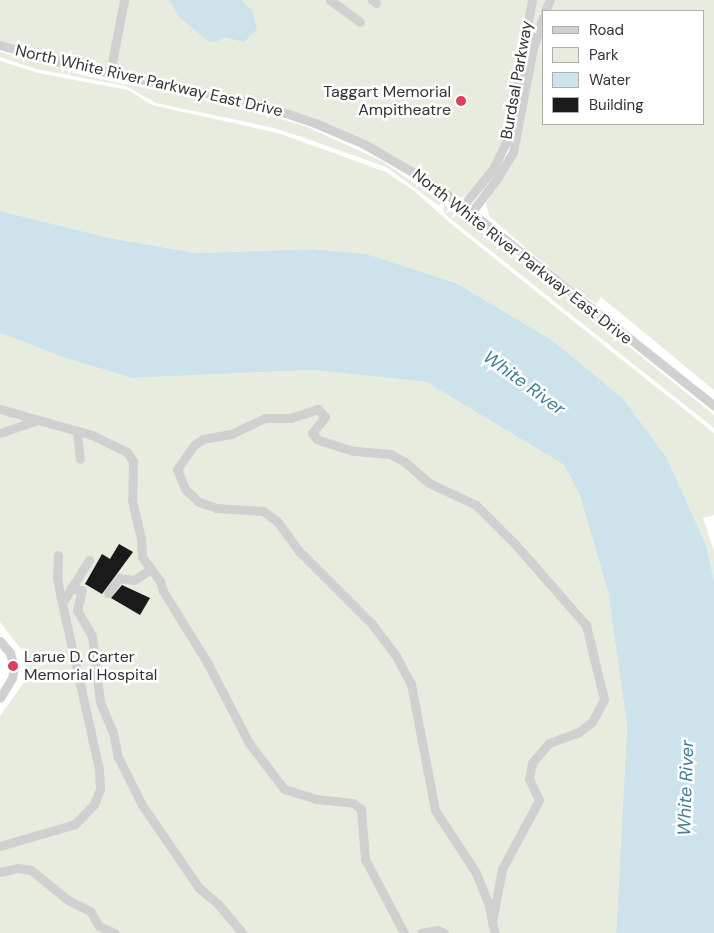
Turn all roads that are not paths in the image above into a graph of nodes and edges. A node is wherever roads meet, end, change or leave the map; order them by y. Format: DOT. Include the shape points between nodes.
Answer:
graph roads {
  1 [pos="124,0"];
  2 [pos="330,0"];
  3 [pos="532,0"];
  4 [pos="542,21"];
  5 [pos="360,22"];
  6 [pos="0,45"];
  7 [pos="110,73"];
  8 [pos="463,206"];
  9 [pos="471,213"];
  10 [pos="714,406"];
  11 [pos="0,409"];
  12 [pos="37,420"];
  13 [pos="77,432"];
  14 [pos="0,433"];
  15 [pos="92,435"];
  16 [pos="80,444"];
  17 [pos="80,459"];
  18 [pos="58,556"];
  19 [pos="89,560"];
  20 [pos="152,569"];
  21 [pos="70,589"];
  22 [pos="108,593"];
  23 [pos="62,603"];
  24 [pos="0,641"];
  25 [pos="0,698"];
  26 [pos="0,846"];
  27 [pos="0,872"];
  28 [pos="492,922"];
  29 [pos="115,933"];
  30 [pos="242,933"];
  31 [pos="404,933"];
  32 [pos="421,933"];
  33 [pos="444,933"];
  34 [pos="495,933"];
  1 -- 7 [label="street"];
  2 -- 5 [label="street"];
  3 -- 8 [label="street, Burdsal Parkway" via="506,142 494,169"];
  4 -- 9 [label="street, Burdsal Parkway" via="533,48 512,152 498,178"];
  6 -- 7 [label="street, North White River Parkway East Drive"];
  7 -- 8 [label="street, North White River Parkway East Drive" via="238,99 309,120 388,157"];
  8 -- 9 [label="street, North White River Parkway East Drive"];
  9 -- 10 [label="street, North White River Parkway East Drive"];
  11 -- 12 [label="street"];
  12 -- 13 [label="street"];
  12 -- 14 [label="street"];
  13 -- 15 [label="street"];
  13 -- 16 [label="street"];
  15 -- 16 [label="street"];
  15 -- 20 [label="street" via="114,443 133,461 132,500 136,524 142,538 142,557"];
  16 -- 17 [label="street"];
  18 -- 23 [label="street" via="57,578"];
  19 -- 21 [label="street"];
  20 -- 22 [label="street" via="134,580 119,578"];
  20 -- 31 [label="street" via="208,664 249,743 284,789 353,803 361,810 366,859"];
  21 -- 23 [label="street"];
  21 -- 30 [label="street" via="82,590 77,610 92,636 100,702 113,732 118,756 142,805 199,888 218,904"];
  23 -- 26 [label="street" via="99,769 100,789 94,804 75,824"];
  24 -- 25 [label="street" via="10,653 14,667 12,678"];
  27 -- 29 [label="street" via="18,868 31,870 68,900 90,911 99,926"];
  28 -- 28 [label="street" via="502,869 539,800 529,779 532,763 549,743 579,732 592,722 604,699 586,625 476,505 429,483 390,454 353,451 317,439 312,433 325,417 318,409 291,418 265,418 231,434 203,439 194,445 177,469 178,479 185,488 199,502 216,508 263,511 277,521 299,551 372,624 396,656 411,684 436,810 476,873"];
  28 -- 34 [label="street"];
  32 -- 33 [label="street" via="436,930"];
}
